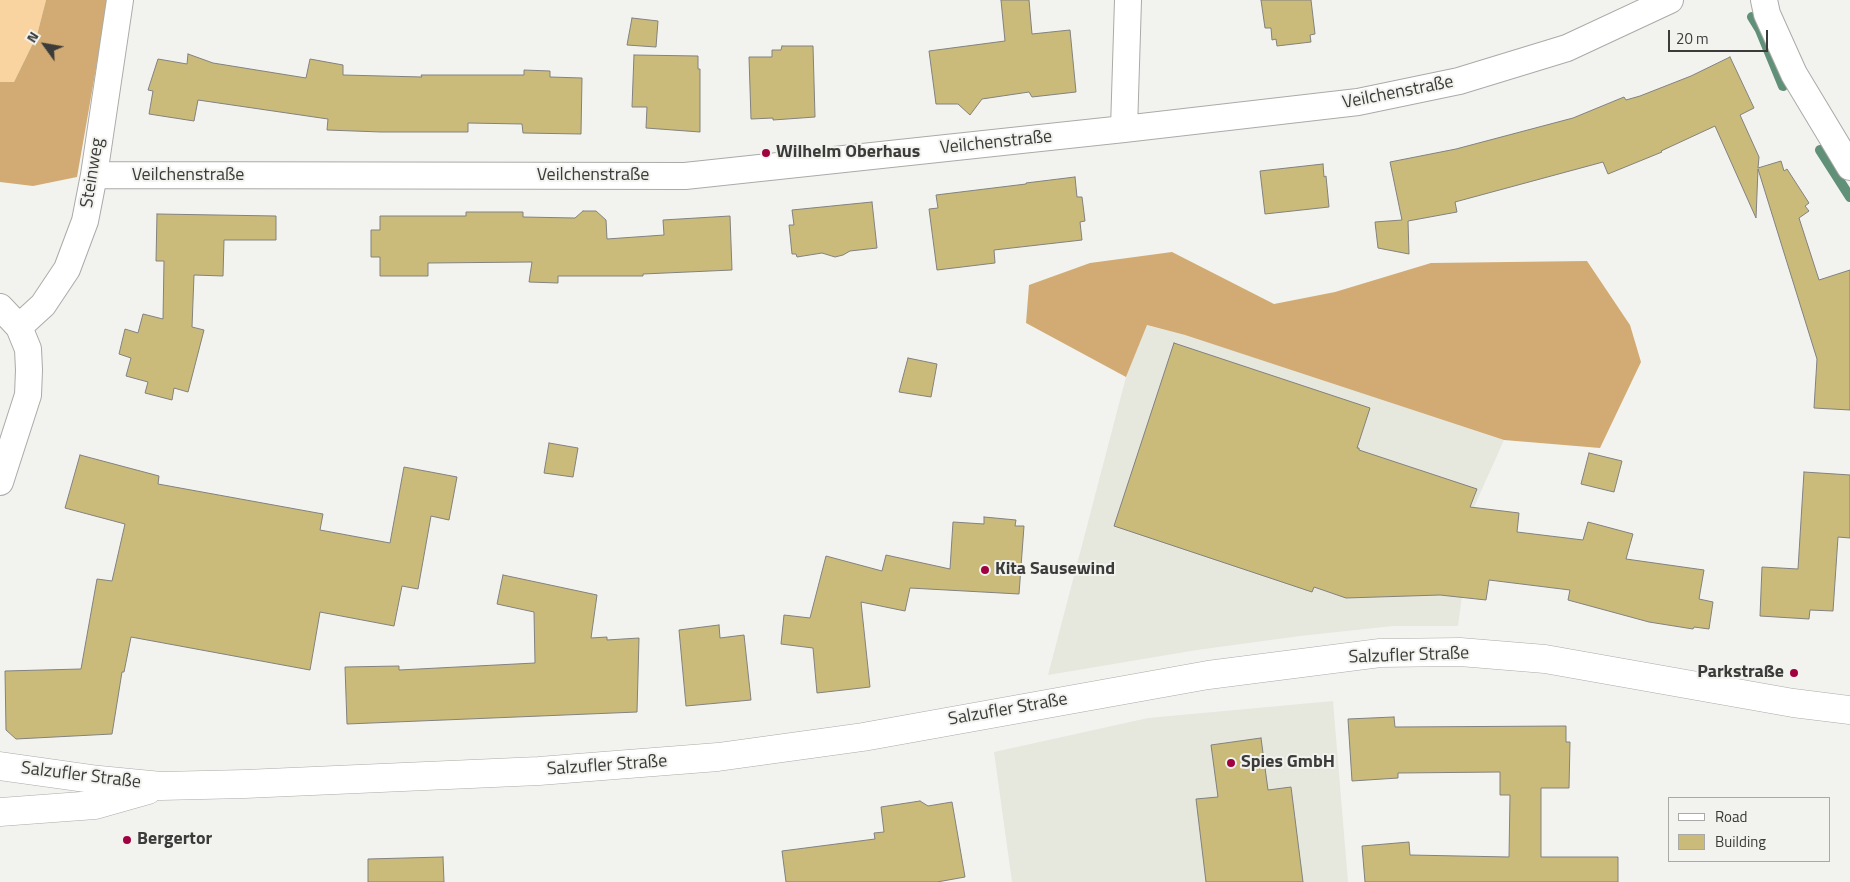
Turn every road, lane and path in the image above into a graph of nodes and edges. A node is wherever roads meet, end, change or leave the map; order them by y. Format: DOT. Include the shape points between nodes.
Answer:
graph roads {
  1 [pos="120,0"];
  2 [pos="1128,0"];
  3 [pos="1670,0"];
  4 [pos="1764,0"];
  5 [pos="1124,129"];
  6 [pos="1850,167"];
  7 [pos="94,175"];
  8 [pos="0,308"];
  9 [pos="19,327"];
  10 [pos="0,482"];
  11 [pos="1850,710"];
  12 [pos="0,766"];
  13 [pos="161,786"];
  14 [pos="0,812"];
  1 -- 7 [label="street, Steinweg"];
  2 -- 5 [label="street"];
  3 -- 5 [label="street, Veilchenstraße" via="1567,48 1459,81 1358,102"];
  4 -- 6 [label="street" via="1794,74"];
  5 -- 7 [label="street, Veilchenstraße" via="686,176"];
  7 -- 9 [label="street, Steinweg" via="85,221 66,269 43,305"];
  8 -- 9 [label="street"];
  9 -- 10 [label="street" via="28,349 28,395"];
  11 -- 13 [label="main road, Salzufler Straße" via="1545,659 1460,652 1380,653 1208,675 863,737 718,757 539,771"];
  12 -- 13 [label="main road, Salzufler Straße"];
  13 -- 14 [label="main road, Salzufler Straße" via="95,805"];
}
